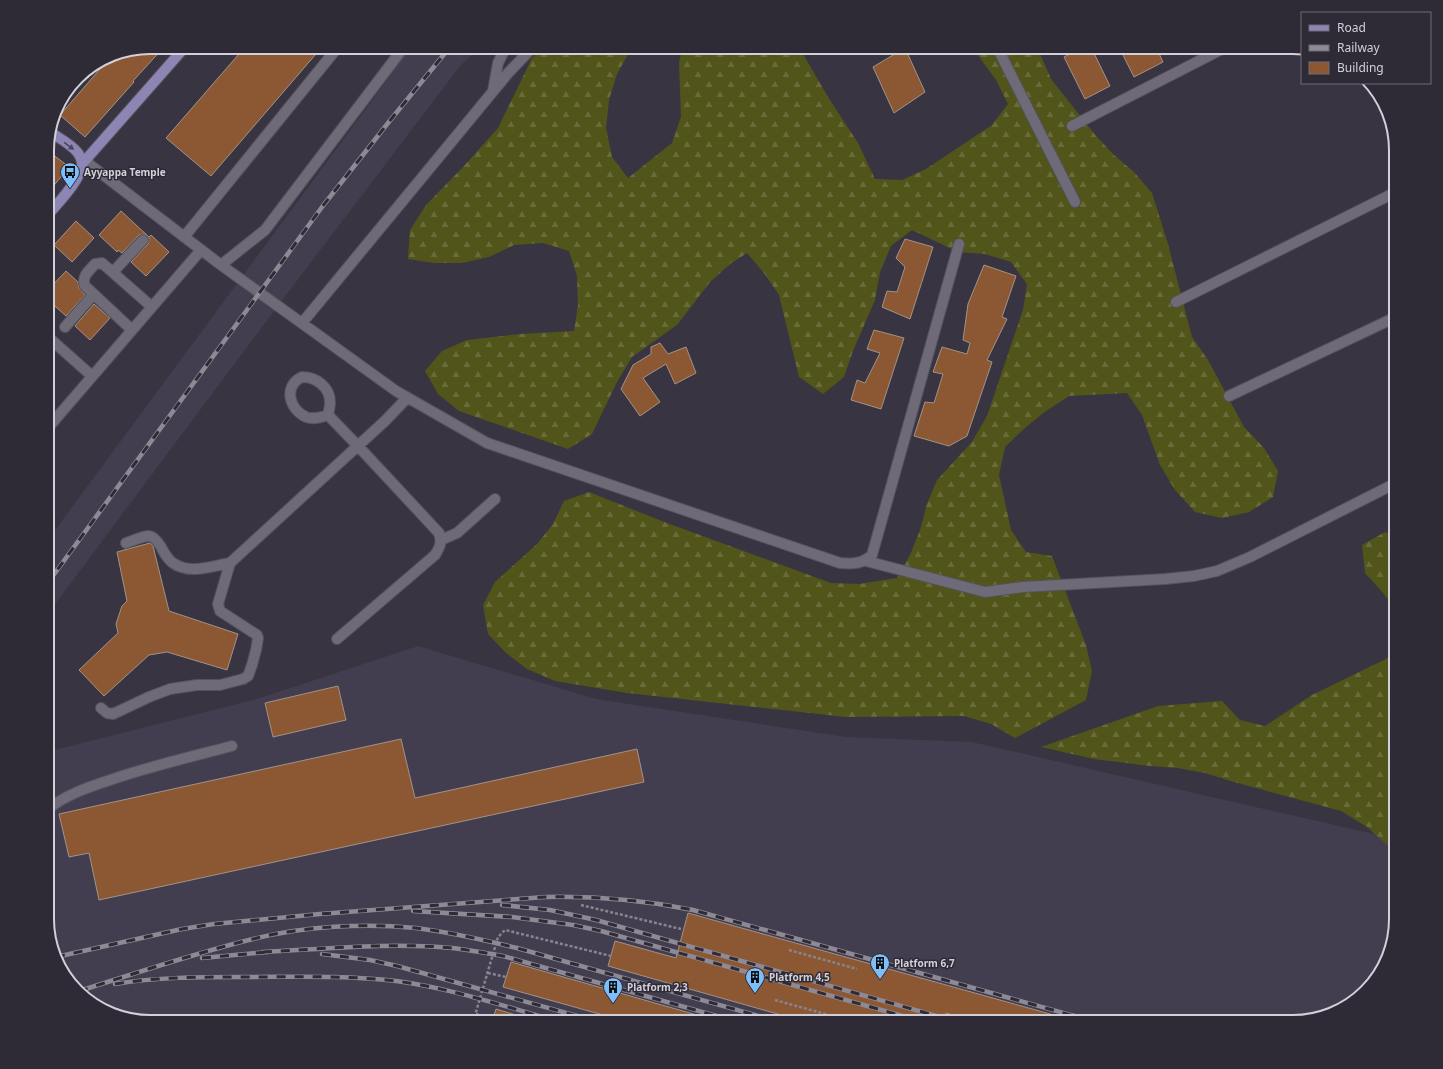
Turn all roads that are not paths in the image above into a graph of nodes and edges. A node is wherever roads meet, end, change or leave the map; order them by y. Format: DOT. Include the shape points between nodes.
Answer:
graph roads {
  1 [pos="177,54"];
  2 [pos="332,54"];
  3 [pos="399,54"];
  4 [pos="502,54"];
  5 [pos="527,54"];
  6 [pos="1001,54"];
  7 [pos="1212,54"];
  8 [pos="492,93"];
  9 [pos="1072,126"];
  10 [pos="55,136"];
  11 [pos="84,163"];
  12 [pos="1389,196"];
  13 [pos="1075,202"];
  14 [pos="54,208"];
  15 [pos="184,237"];
  16 [pos="143,240"];
  17 [pos="959,244"];
  18 [pos="201,250"];
  19 [pos="221,265"];
  20 [pos="113,272"];
  21 [pos="94,295"];
  22 [pos="1176,302"];
  23 [pos="152,307"];
  24 [pos="1389,319"];
  25 [pos="302,323"];
  26 [pos="65,327"];
  27 [pos="132,330"];
  28 [pos="54,342"];
  29 [pos="92,376"];
  30 [pos="1229,396"];
  31 [pos="407,398"];
  32 [pos="328,415"];
  33 [pos="54,421"];
  34 [pos="358,446"];
  35 [pos="1389,487"];
  36 [pos="494,498"];
  37 [pos="441,540"];
  38 [pos="126,543"];
  39 [pos="866,561"];
  40 [pos="230,564"];
  41 [pos="337,639"];
  42 [pos="101,708"];
  43 [pos="232,746"];
  44 [pos="54,805"];
  1 -- 11 [label="main road"];
  2 -- 15 [label="street"];
  3 -- 19 [label="street" via="265,230"];
  4 -- 8 [label="street" via="498,63"];
  5 -- 8 [label="street"];
  6 -- 13 [label="street"];
  7 -- 9 [label="street"];
  8 -- 25 [label="street"];
  10 -- 11 [label="main road, one-way" via="76,150"];
  11 -- 14 [label="main road" via="70,189"];
  11 -- 15 [label="street"];
  12 -- 22 [label="street"];
  15 -- 18 [label="street"];
  16 -- 20 [label="street"];
  17 -- 39 [label="street" via="876,546"];
  18 -- 19 [label="street"];
  18 -- 23 [label="street"];
  19 -- 25 [label="street"];
  20 -- 21 [label="street" via="99,263 84,277 85,286"];
  20 -- 23 [label="street"];
  21 -- 26 [label="street"];
  21 -- 27 [label="street"];
  23 -- 27 [label="street"];
  24 -- 30 [label="street"];
  25 -- 31 [label="street"];
  27 -- 29 [label="street"];
  28 -- 29 [label="street"];
  29 -- 33 [label="street"];
  31 -- 34 [label="street"];
  31 -- 39 [label="street" via="487,443 840,563 854,564"];
  32 -- 32 [label="street" via="330,401 328,391 323,385 310,377 296,380 291,386 292,404 306,417"];
  32 -- 34 [label="street"];
  34 -- 37 [label="street" via="439,534"];
  34 -- 40 [label="street"];
  35 -- 39 [label="street" via="1250,557 1217,571 1194,576 1023,587 985,592"];
  36 -- 37 [label="street" via="457,533"];
  37 -- 41 [label="street" via="435,555"];
  38 -- 40 [label="street" via="148,536 153,537 160,542 171,563 181,567 202,569"];
  40 -- 42 [label="street" via="218,604 220,611 257,635 256,650 248,676 224,684 170,689 113,714"];
  43 -- 44 [label="street" via="158,764 96,784"];
}
